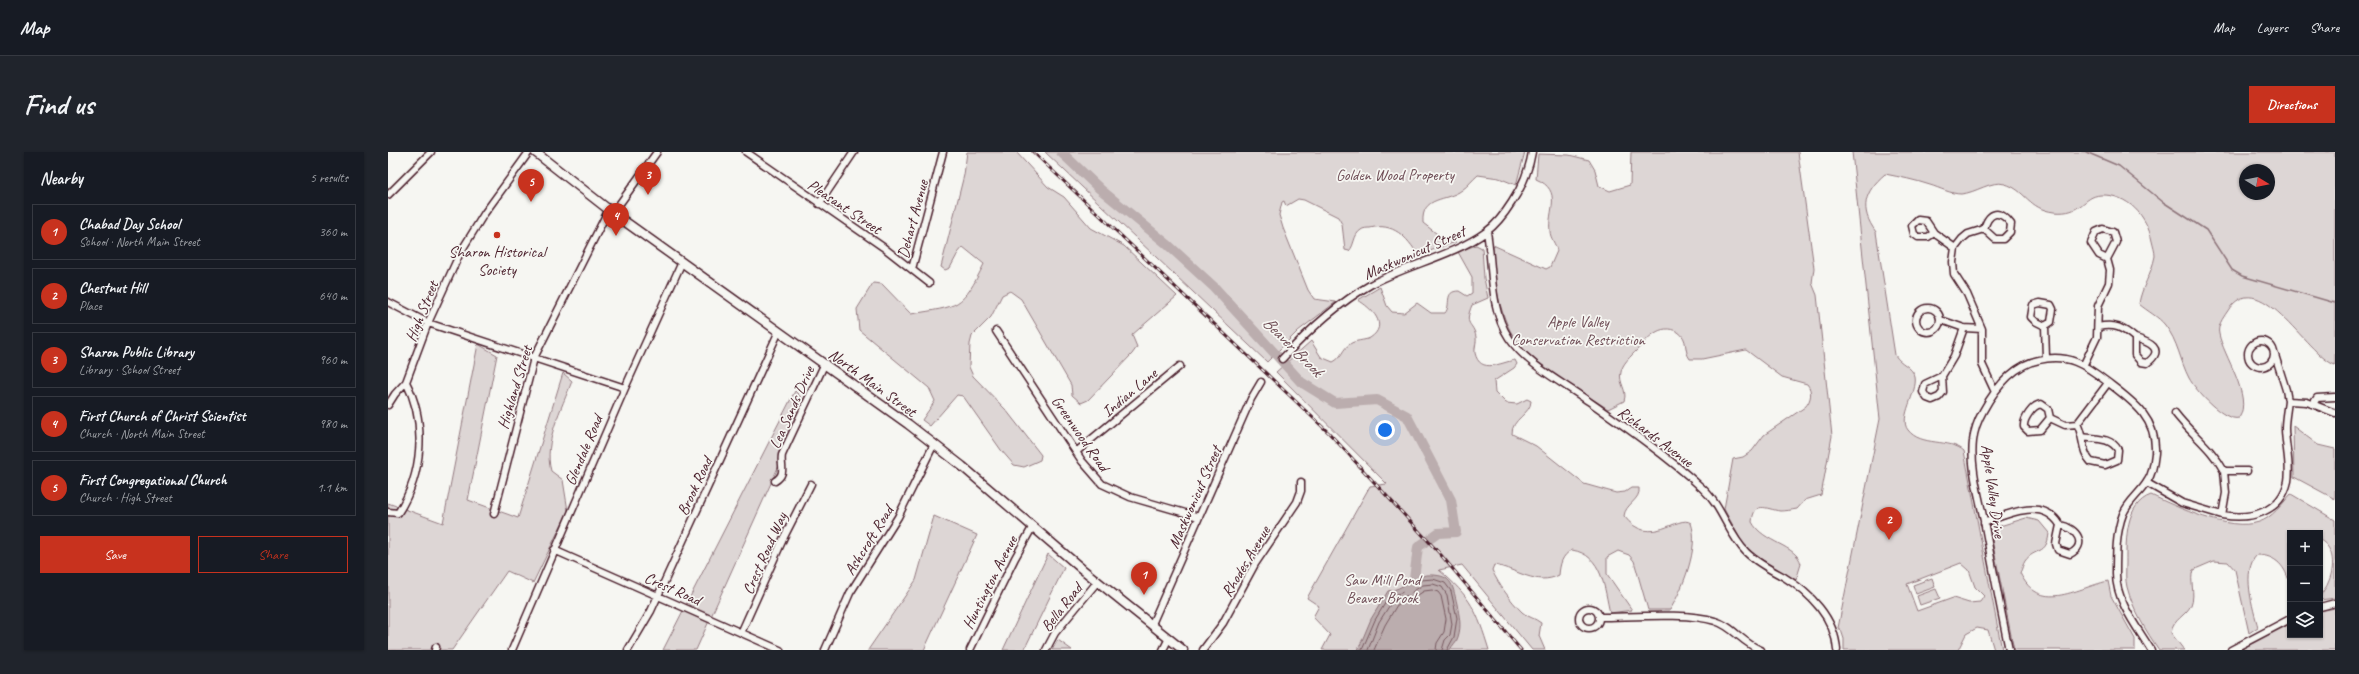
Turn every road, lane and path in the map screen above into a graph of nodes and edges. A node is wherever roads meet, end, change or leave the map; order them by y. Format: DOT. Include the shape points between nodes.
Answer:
graph roads {
  1 [pos="431,152"];
  2 [pos="529,152"];
  3 [pos="535,152"];
  4 [pos="657,152"];
  5 [pos="746,152"];
  6 [pos="854,152"];
  7 [pos="943,152"];
  8 [pos="1532,152"];
  9 [pos="388,195"];
  10 [pos="819,204"];
  11 [pos="611,211"];
  12 [pos="1984,229"];
  13 [pos="1487,232"];
  14 [pos="1934,233"];
  15 [pos="1956,248"];
  16 [pos="2106,259"];
  17 [pos="682,262"];
  18 [pos="912,269"];
  19 [pos="929,283"];
  20 [pos="388,302"];
  21 [pos="1941,320"];
  22 [pos="428,323"];
  23 [pos="2045,326"];
  24 [pos="2098,327"];
  25 [pos="1964,328"];
  26 [pos="1982,329"];
  27 [pos="996,330"];
  28 [pos="779,331"];
  29 [pos="2135,338"];
  30 [pos="2275,355"];
  31 [pos="534,358"];
  32 [pos="2046,358"];
  33 [pos="1282,359"];
  34 [pos="825,363"];
  35 [pos="2084,364"];
  36 [pos="1180,366"];
  37 [pos="1942,376"];
  38 [pos="406,382"];
  39 [pos="1261,382"];
  40 [pos="2108,383"];
  41 [pos="625,388"];
  42 [pos="1995,392"];
  43 [pos="2335,397"];
  44 [pos="2288,401"];
  45 [pos="2313,404"];
  46 [pos="388,405"];
  47 [pos="2175,413"];
  48 [pos="2335,413"];
  49 [pos="2050,418"];
  50 [pos="2077,424"];
  51 [pos="2082,437"];
  52 [pos="934,444"];
  53 [pos="1076,452"];
  54 [pos="2224,471"];
  55 [pos="2247,471"];
  56 [pos="775,481"];
  57 [pos="1301,482"];
  58 [pos="2147,483"];
  59 [pos="811,484"];
  60 [pos="388,512"];
  61 [pos="494,514"];
  62 [pos="2222,515"];
  63 [pos="1199,517"];
  64 [pos="1984,523"];
  65 [pos="2060,524"];
  66 [pos="1033,526"];
  67 [pos="554,550"];
  68 [pos="1098,581"];
  69 [pos="658,596"];
  70 [pos="2335,603"];
  71 [pos="2323,605"];
  72 [pos="1599,617"];
  73 [pos="2287,621"];
  74 [pos="1152,624"];
  75 [pos="741,633"];
  76 [pos="1169,638"];
  77 [pos="512,650"];
  78 [pos="628,650"];
  79 [pos="780,650"];
  80 [pos="825,650"];
  81 [pos="970,650"];
  82 [pos="1046,650"];
  83 [pos="1163,650"];
  84 [pos="1182,650"];
  85 [pos="1203,650"];
  86 [pos="1761,650"];
  87 [pos="1837,650"];
  88 [pos="2009,650"];
  89 [pos="2151,650"];
  90 [pos="2231,650"];
  1 -- 9 [label="street"];
  2 -- 22 [label="street, High Street" via="460,253"];
  3 -- 11 [label="main road, North Main Street"];
  4 -- 11 [label="street, Highland Street"];
  5 -- 10 [label="street, Pleasant Street"];
  6 -- 10 [label="street"];
  7 -- 18 [label="street, Dehart Avenue"];
  8 -- 13 [label="street, Maskwonicut Street" via="1517,194 1505,213"];
  10 -- 18 [label="street, Pleasant Street"];
  11 -- 17 [label="main road, North Main Street"];
  11 -- 31 [label="street, Highland Street"];
  12 -- 12 [label="street" via="1987,220 1999,214 2006,217 2011,224 2010,232 2003,239 1995,239"];
  12 -- 15 [label="street" via="1968,234"];
  13 -- 33 [label="street, Maskwonicut Street" via="1462,246 1425,260 1358,292 1310,328"];
  13 -- 87 [label="street, Richards Avenue" via="1493,288 1503,326 1520,351 1528,360 1606,414 1703,489 1720,508 1746,552 1796,586 1821,609 1831,624"];
  14 -- 15 [label="street"];
  15 -- 26 [label="street" via="1954,274 1967,294"];
  16 -- 16 [label="street" via="2092,248 2091,243 2096,232 2103,230 2113,232 2116,238 2113,250"];
  16 -- 24 [label="street" via="2110,275 2108,287 2098,306"];
  17 -- 28 [label="main road, North Main Street"];
  17 -- 41 [label="street, Glendale Road"];
  18 -- 19 [label="street, Pleasant Street"];
  20 -- 22 [label="street"];
  21 -- 21 [label="street" via="1932,308 1922,309 1917,315 1916,322 1919,329 1926,333 1940,326"];
  21 -- 25 [label="street"];
  22 -- 31 [label="street"];
  22 -- 38 [label="street, High Street"];
  23 -- 32 [label="street"];
  24 -- 29 [label="street" via="2108,325 2123,328"];
  24 -- 35 [label="street" via="2095,341"];
  25 -- 26 [label="street"];
  25 -- 37 [label="street" via="1954,356"];
  26 -- 42 [label="street" via="1982,364"];
  27 -- 53 [label="street, Greenwood Road"];
  28 -- 34 [label="main road, North Main Street"];
  28 -- 69 [label="street, Brook Road"];
  30 -- 30 [label="street" via="2269,365 2261,367 2250,362 2248,354 2250,346 2260,340 2271,344"];
  30 -- 44 [label="street"];
  31 -- 41 [label="street"];
  31 -- 61 [label="street, Highland Street"];
  32 -- 35 [label="street, Apple Valley Drive"];
  32 -- 42 [label="street, Apple Valley Drive" via="2032,361 2018,369"];
  34 -- 52 [label="main road, North Main Street"];
  34 -- 56 [label="street, Lea Sands Drive" via="782,455 783,469"];
  35 -- 40 [label="street, Apple Valley Drive"];
  36 -- 53 [label="street, Indian Lane"];
  38 -- 46 [label="street, High Street"];
  38 -- 60 [label="street" via="417,411 421,436 413,477 403,503 398,513"];
  39 -- 63 [label="street, Maskwonicut Street"];
  40 -- 50 [label="street"];
  40 -- 58 [label="street, Apple Valley Drive" via="2138,406 2150,423 2155,453"];
  41 -- 67 [label="street, Glendale Road"];
  42 -- 64 [label="street, Apple Valley Drive" via="1977,423 1973,441"];
  43 -- 45 [label="street" via="2316,398"];
  44 -- 45 [label="street" via="2301,400"];
  44 -- 62 [label="street" via="2285,428 2288,477 2281,495 2258,515 2243,518"];
  45 -- 48 [label="street"];
  47 -- 54 [label="street" via="2214,456"];
  49 -- 49 [label="street" via="2040,430 2028,430 2024,427 2024,422 2038,404 2046,406"];
  49 -- 50 [label="street" via="2065,425"];
  50 -- 51 [label="street"];
  51 -- 51 [label="street" via="2085,455 2093,464 2105,465 2117,460 2118,450 2112,443 2104,439"];
  52 -- 66 [label="main road, North Main Street"];
  52 -- 80 [label="street, Ashcroft Road" via="898,517 850,593"];
  53 -- 63 [label="street, Greenwood Road" via="1095,477 1109,488 1130,497"];
  54 -- 55 [label="street"];
  54 -- 62 [label="street" via="2226,493"];
  57 -- 85 [label="street, Rhodes Avenue" via="1302,491 1297,502 1255,564 1223,623"];
  58 -- 62 [label="street" via="2182,503"];
  58 -- 89 [label="street, Apple Valley Drive" via="2128,504 2120,525 2116,575 2124,604"];
  59 -- 75 [label="street, Crest Road Way"];
  63 -- 74 [label="street, Maskwonicut Street"];
  64 -- 65 [label="street" via="2030,509 2048,514"];
  64 -- 88 [label="street, Apple Valley Drive"];
  65 -- 65 [label="street" via="2074,529 2077,535 2078,545 2070,554 2060,552 2056,547"];
  66 -- 68 [label="main road, North Main Street"];
  66 -- 81 [label="street, Huntington Avenue"];
  67 -- 69 [label="street, Crest Road"];
  67 -- 77 [label="street, Glendale Road"];
  68 -- 74 [label="main road, North Main Street"];
  68 -- 82 [label="street, Bella Road" via="1055,632"];
  69 -- 75 [label="street, Crest Road"];
  69 -- 78 [label="street, Brook Road"];
  70 -- 71 [label="street"];
  72 -- 86 [label="street" via="1707,619 1724,625 1747,644"];
  73 -- 90 [label="street"];
  74 -- 76 [label="main road, North Main Street"];
  75 -- 79 [label="street, Crest Road"];
  76 -- 83 [label="street"];
  76 -- 84 [label="main road, North Main Street"];
}
